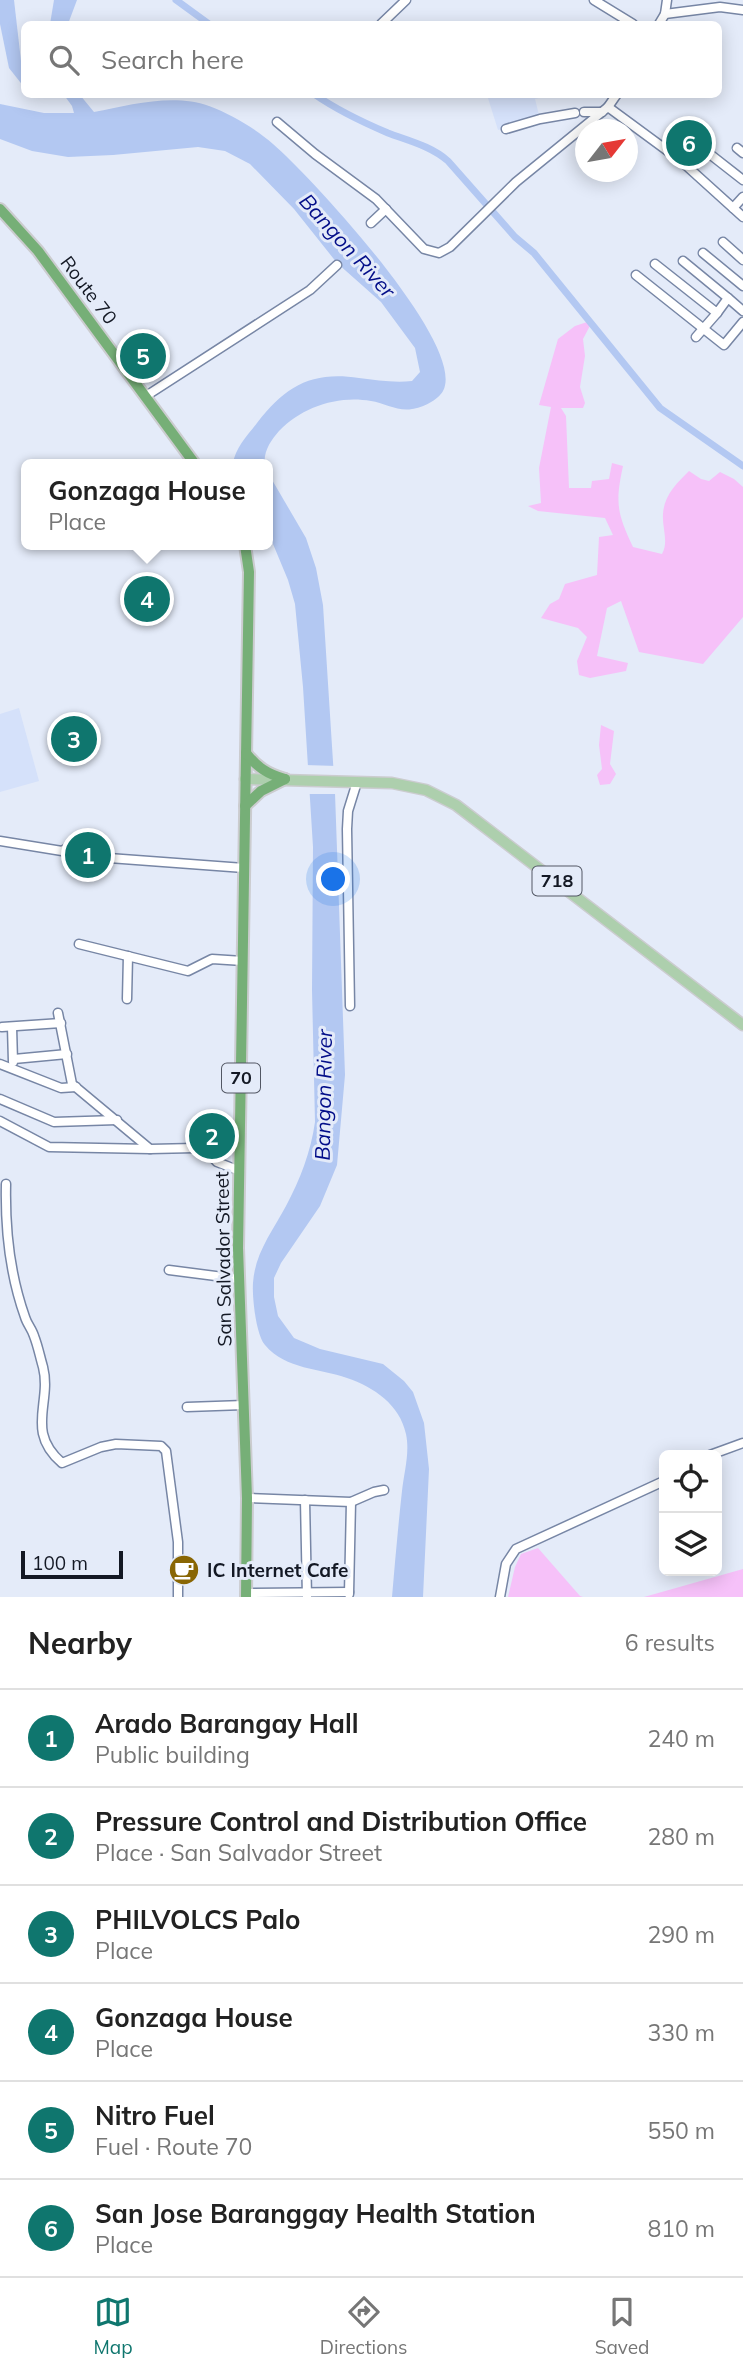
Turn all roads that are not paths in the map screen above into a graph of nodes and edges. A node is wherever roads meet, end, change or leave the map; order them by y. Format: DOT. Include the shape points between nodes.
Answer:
graph roads {
  1 [pos="406,0"];
  2 [pos="594,0"];
  3 [pos="667,0"];
  4 [pos="743,10"];
  5 [pos="665,15"];
  6 [pos="384,21"];
  7 [pos="628,21"];
  8 [pos="661,21"];
  9 [pos="614,98"];
  10 [pos="605,110"];
  11 [pos="277,122"];
  12 [pos="506,129"];
  13 [pos="711,155"];
  14 [pos="743,180"];
  15 [pos="743,197"];
  16 [pos="733,208"];
  17 [pos="0,209"];
  18 [pos="386,209"];
  19 [pos="743,217"];
  20 [pos="371,223"];
  21 [pos="723,242"];
  22 [pos="703,253"];
  23 [pos="743,260"];
  24 [pos="683,261"];
  25 [pos="655,264"];
  26 [pos="337,265"];
  27 [pos="636,275"];
  28 [pos="743,286"];
  29 [pos="728,298"];
  30 [pos="743,311"];
  31 [pos="717,313"];
  32 [pos="743,322"];
  33 [pos="703,330"];
  34 [pos="696,337"];
  35 [pos="146,397"];
  36 [pos="191,459"];
  37 [pos="246,550"];
  38 [pos="246,753"];
  39 [pos="245,779"];
  40 [pos="290,779"];
  41 [pos="354,782"];
  42 [pos="245,806"];
  43 [pos="0,841"];
  44 [pos="244,868"];
  45 [pos="79,944"];
  46 [pos="128,956"];
  47 [pos="243,961"];
  48 [pos="127,999"];
  49 [pos="350,1006"];
  50 [pos="58,1013"];
  51 [pos="61,1023"];
  52 [pos="743,1025"];
  53 [pos="2,1027"];
  54 [pos="12,1027"];
  55 [pos="66,1054"];
  56 [pos="14,1059"];
  57 [pos="0,1063"];
  58 [pos="11,1068"];
  59 [pos="76,1087"];
  60 [pos="0,1099"];
  61 [pos="117,1120"];
  62 [pos="0,1121"];
  63 [pos="240,1147"];
  64 [pos="204,1148"];
  65 [pos="150,1149"];
  66 [pos="240,1171"];
  67 [pos="6,1184"];
  68 [pos="169,1270"];
  69 [pos="239,1279"];
  70 [pos="244,1405"];
  71 [pos="187,1407"];
  72 [pos="743,1443"];
  73 [pos="722,1451"];
  74 [pos="659,1483"];
  75 [pos="384,1490"];
  76 [pos="247,1498"];
  77 [pos="305,1500"];
  78 [pos="351,1503"];
  79 [pos="349,1594"];
  80 [pos="246,1595"];
  81 [pos="307,1595"];
  82 [pos="178,1597"];
  83 [pos="500,1597"];
  1 -- 6 [label="street"];
  2 -- 7 [label="street"];
  3 -- 5 [label="street"];
  4 -- 5 [label="street" via="720,7"];
  5 -- 8 [label="street"];
  9 -- 10 [label="street"];
  10 -- 12 [label="street"];
  10 -- 16 [label="street" via="680,160"];
  10 -- 18 [label="street" via="516,182 450,247 436,253 424,249"];
  11 -- 18 [label="street"];
  13 -- 14 [label="street"];
  15 -- 16 [label="street"];
  16 -- 19 [label="street"];
  17 -- 35 [label="highway, Route 70" via="38,251"];
  18 -- 20 [label="street"];
  21 -- 23 [label="street"];
  22 -- 28 [label="street"];
  24 -- 29 [label="street"];
  25 -- 31 [label="street"];
  26 -- 35 [label="street" via="310,290"];
  27 -- 33 [label="street"];
  29 -- 30 [label="street"];
  29 -- 31 [label="street"];
  31 -- 33 [label="street"];
  32 -- 33 [label="street" via="724,345"];
  33 -- 34 [label="street"];
  35 -- 36 [label="highway, Route 70"];
  37 -- 38 [label="highway, 70"];
  38 -- 39 [label="highway, San Salvador Street / 70"];
  38 -- 40 [label="highway" via="269,775"];
  39 -- 40 [label="main road, 718"];
  39 -- 42 [label="highway, San Salvador Street / 70"];
  40 -- 41 [label="main road, 718"];
  40 -- 42 [label="highway" via="261,791"];
  41 -- 49 [label="street" via="347,829"];
  41 -- 52 [label="main road, 718" via="426,790 456,805"];
  42 -- 44 [label="highway, San Salvador Street / 70"];
  43 -- 44 [label="street" via="62,851 76,843 109,858"];
  44 -- 47 [label="highway, San Salvador Street / 70"];
  45 -- 46 [label="street"];
  46 -- 47 [label="street" via="188,971 212,959"];
  46 -- 48 [label="street"];
  47 -- 63 [label="highway, San Salvador Street / 70"];
  50 -- 51 [label="street"];
  51 -- 54 [label="street"];
  51 -- 55 [label="street"];
  53 -- 54 [label="street"];
  54 -- 56 [label="street"];
  55 -- 56 [label="street"];
  55 -- 59 [label="street"];
  56 -- 58 [label="street"];
  57 -- 58 [label="street"];
  58 -- 59 [label="street" via="61,1088"];
  59 -- 61 [label="street"];
  60 -- 61 [label="street" via="54,1122"];
  61 -- 65 [label="street"];
  62 -- 65 [label="street" via="49,1147"];
  63 -- 64 [label="street"];
  63 -- 66 [label="highway, San Salvador Street / 70"];
  64 -- 65 [label="street"];
  64 -- 66 [label="street" via="217,1162"];
  66 -- 69 [label="highway, San Salvador Street / 70"];
  67 -- 82 [label="street" via="14,1279 46,1381 41,1431 62,1463 116,1444 161,1446 166,1451 178,1542"];
  68 -- 69 [label="street"];
  69 -- 70 [label="highway, San Salvador Street / 70"];
  70 -- 71 [label="street"];
  70 -- 76 [label="highway, San Salvador Street / 70"];
  72 -- 73 [label="street"];
  74 -- 83 [label="street" via="516,1549 506,1564"];
  75 -- 78 [label="street"];
  76 -- 77 [label="street"];
  76 -- 80 [label="highway, San Salvador Street / 70"];
  77 -- 78 [label="street"];
  77 -- 81 [label="street"];
  78 -- 79 [label="street"];
  79 -- 81 [label="street"];
  80 -- 81 [label="street"];
}
